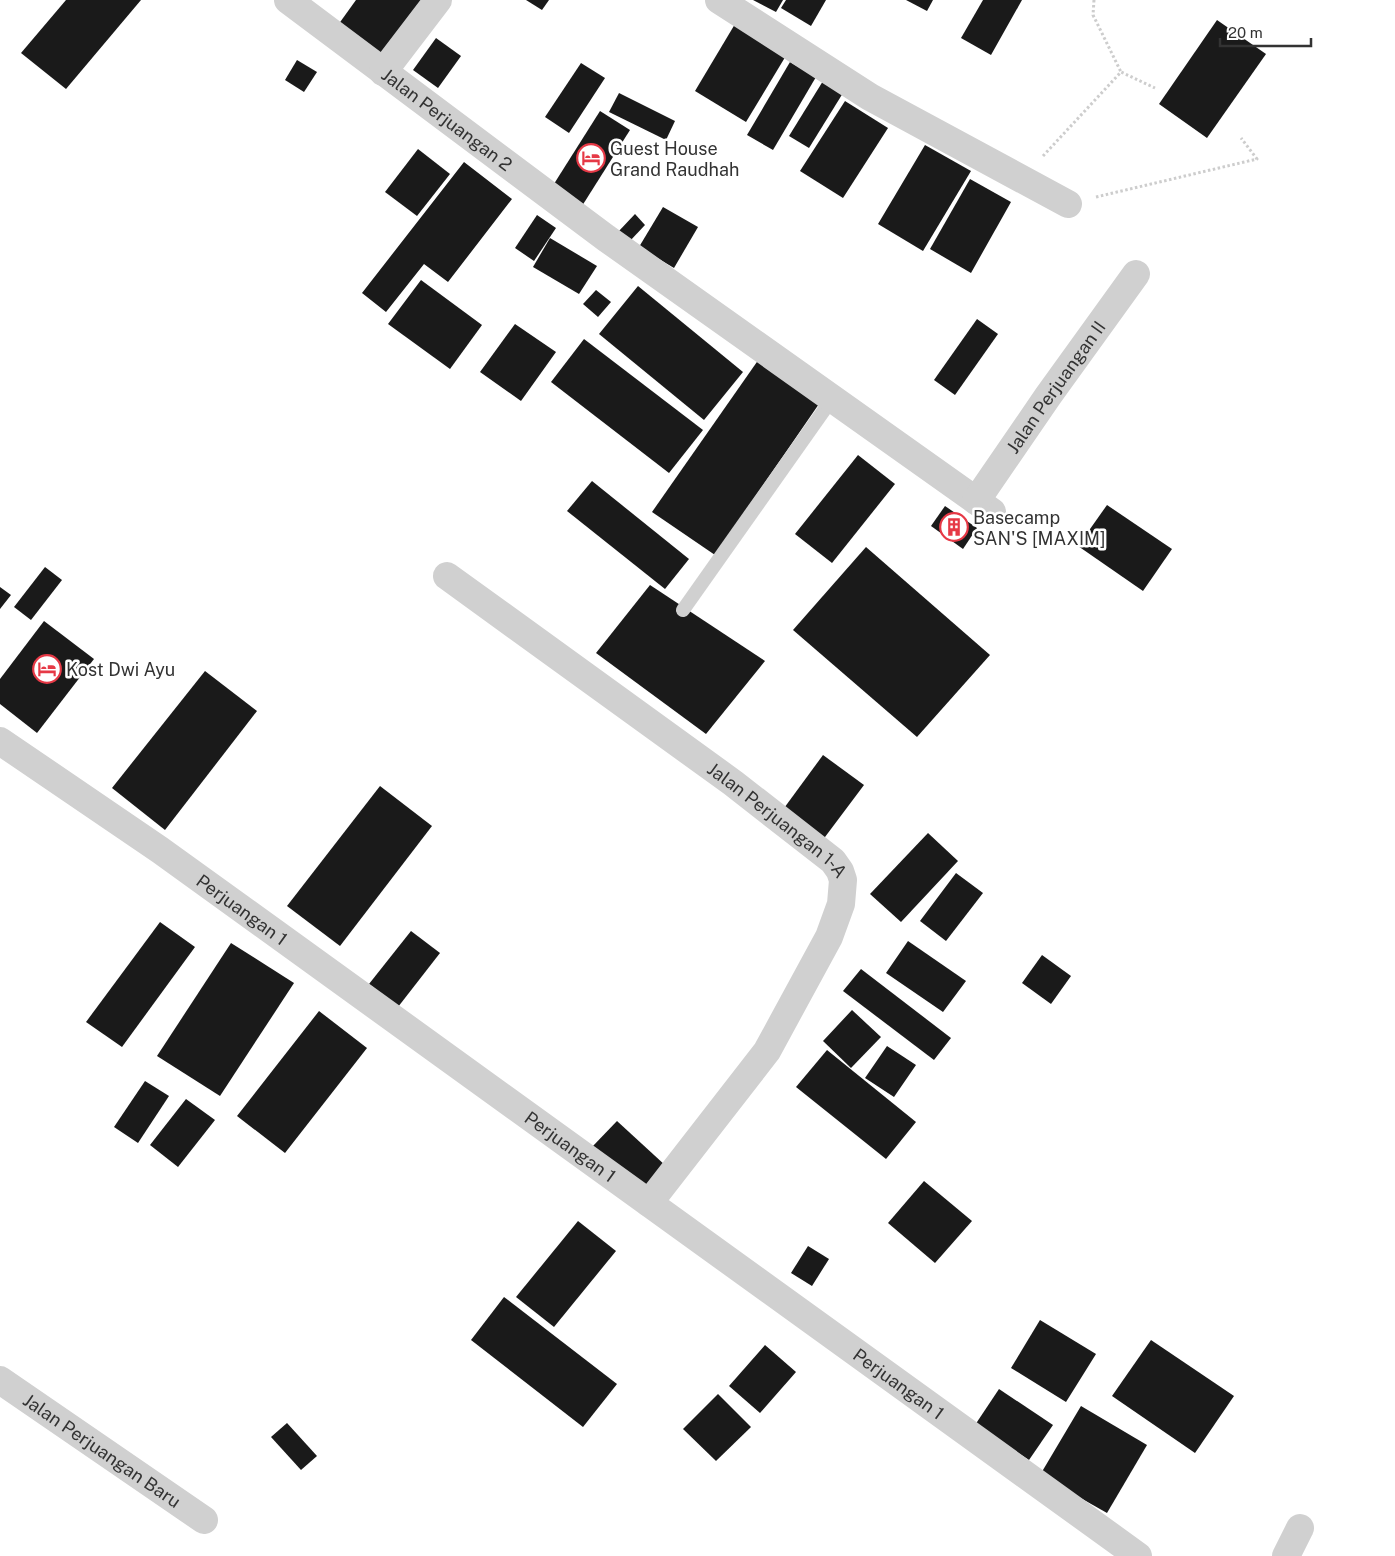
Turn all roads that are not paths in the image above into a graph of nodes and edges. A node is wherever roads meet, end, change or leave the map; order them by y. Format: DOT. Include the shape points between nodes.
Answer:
graph roads {
  1 [pos="288,0"];
  2 [pos="438,0"];
  3 [pos="719,0"];
  4 [pos="383,72"];
  5 [pos="1068,204"];
  6 [pos="1136,274"];
  7 [pos="832,399"];
  8 [pos="984,507"];
  9 [pos="447,576"];
  10 [pos="683,610"];
  11 [pos="0,741"];
  12 [pos="649,1203"];
  13 [pos="0,1380"];
  14 [pos="204,1520"];
  15 [pos="1300,1528"];
  16 [pos="1138,1556"];
  17 [pos="1286,1556"];
  1 -- 4 [label="street, Jalan Perjuangan 2"];
  2 -- 4 [label="street"];
  3 -- 5 [label="street" via="870,97"];
  4 -- 7 [label="street, Jalan Perjuangan 2" via="606,238"];
  6 -- 8 [label="street, Jalan Perjuangan II" via="1048,396"];
  7 -- 8 [label="street, Jalan Perjuangan 2"];
  7 -- 10 [label="lane"];
  9 -- 12 [label="street, Jalan Perjuangan 1-A" via="733,783 833,862 843,880 841,904 829,937 767,1051"];
  11 -- 12 [label="street, Perjuangan 1" via="160,850"];
  12 -- 16 [label="street, Perjuangan 1"];
  13 -- 14 [label="street, Jalan Perjuangan Baru"];
  15 -- 17 [label="street"];
}
